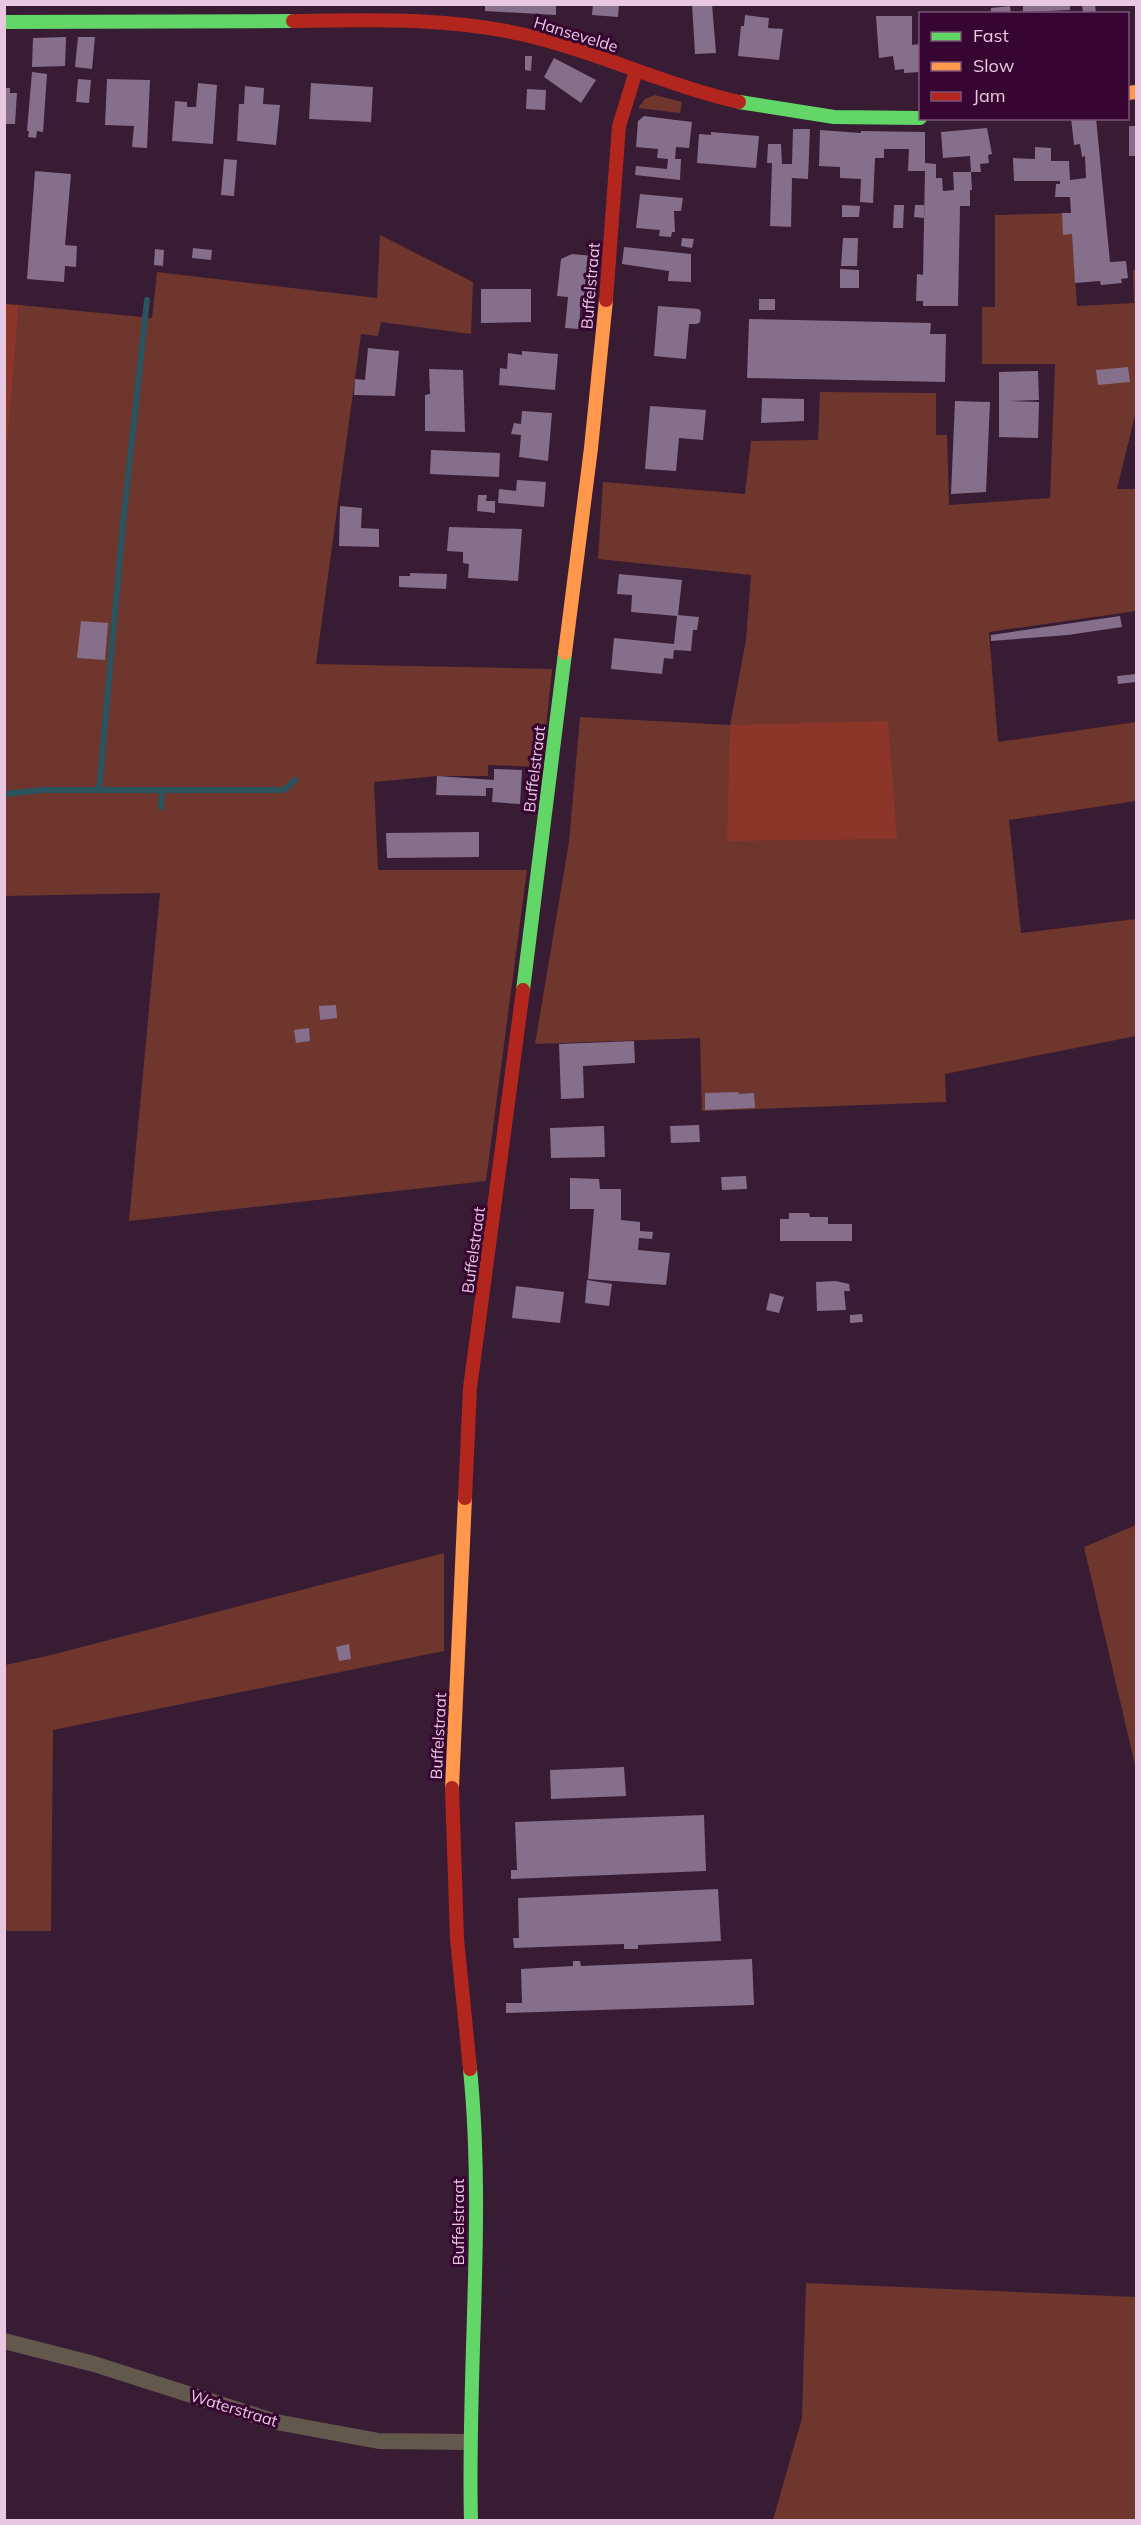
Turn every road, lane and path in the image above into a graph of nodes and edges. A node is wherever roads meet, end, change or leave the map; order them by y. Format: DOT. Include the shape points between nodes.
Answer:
graph roads {
  1 [pos="4,22"];
  2 [pos="636,71"];
  3 [pos="919,118"];
  4 [pos="4,2341"];
  5 [pos="469,2442"];
  6 [pos="471,2520"];
  1 -- 2 [label="street, Hansevelde" via="428,21 535,38"];
  2 -- 3 [label="street, Hansevelde" via="694,91 770,108 888,120"];
  2 -- 5 [label="street, Buffelstraat" via="619,126 590,460 470,1388 451,1803 456,1940 473,2096 476,2237"];
  4 -- 5 [label="street, Waterstraat" via="94,2364 276,2422 379,2441"];
  5 -- 6 [label="street, Buffelstraat"];
}
